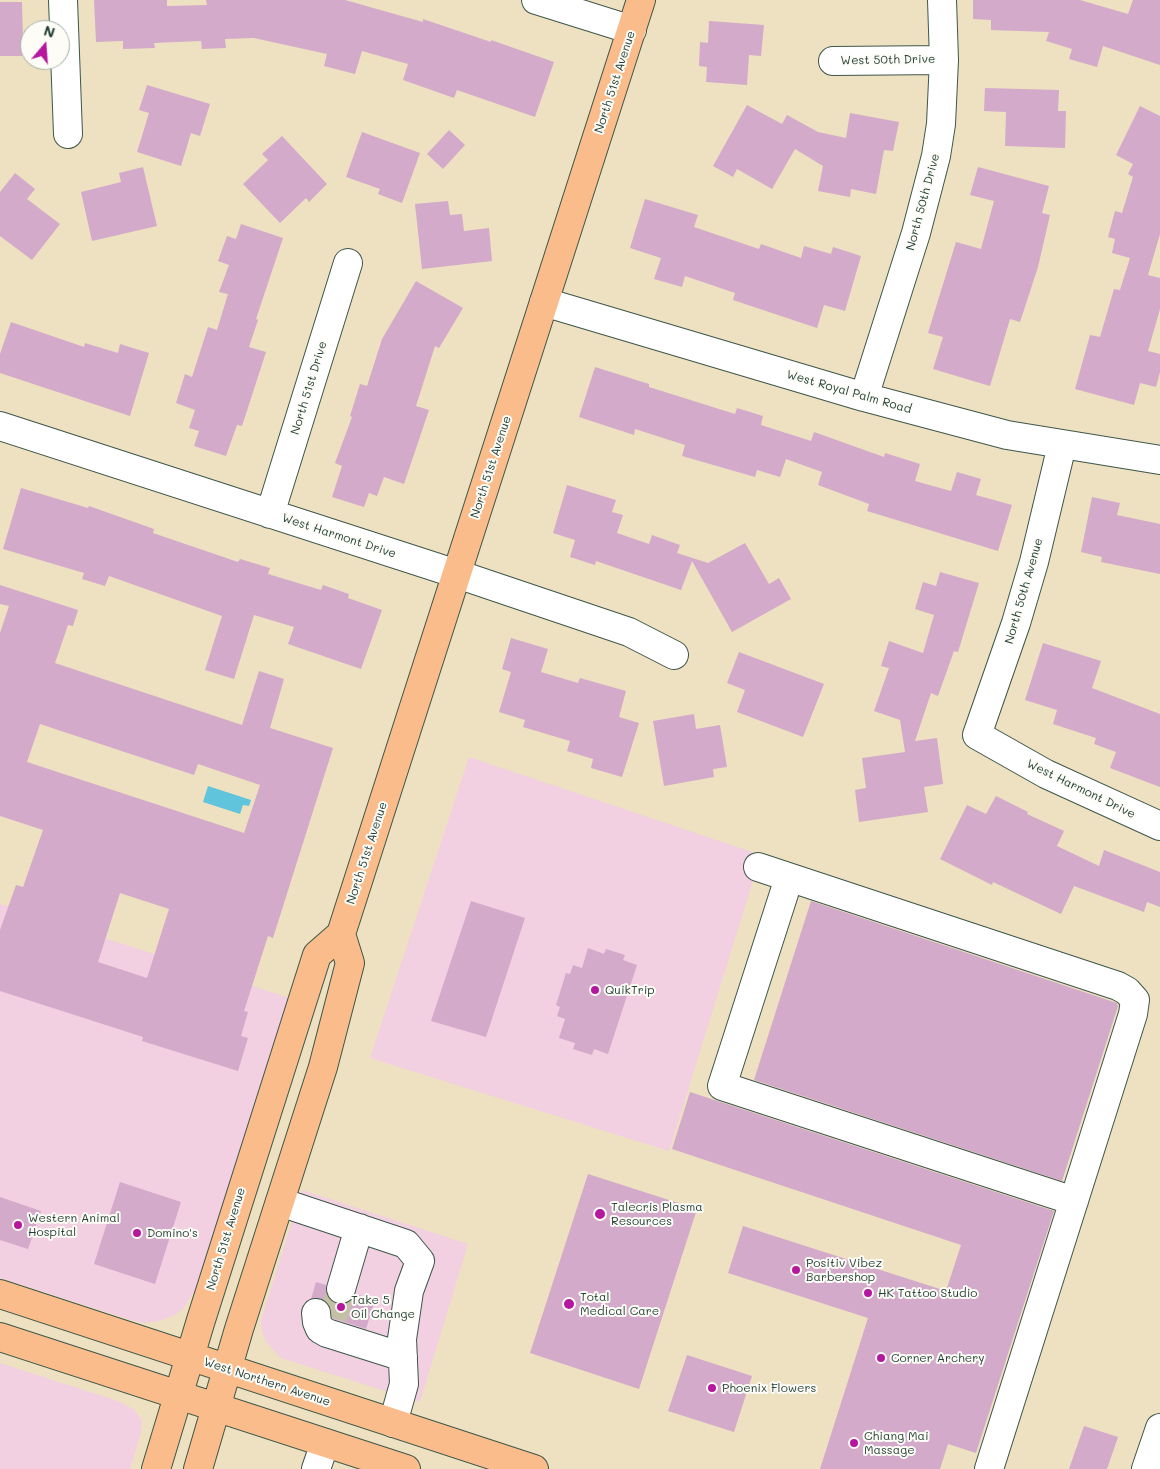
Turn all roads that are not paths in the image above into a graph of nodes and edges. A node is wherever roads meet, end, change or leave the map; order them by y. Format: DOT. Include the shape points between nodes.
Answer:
graph roads {
  1 [pos="63,0"];
  2 [pos="536,0"];
  3 [pos="641,0"];
  4 [pos="942,0"];
  5 [pos="632,30"];
  6 [pos="944,60"];
  7 [pos="833,61"];
  8 [pos="68,134"];
  9 [pos="348,263"];
  10 [pos="544,302"];
  11 [pos="864,397"];
  12 [pos="0,426"];
  13 [pos="1062,445"];
  14 [pos="1160,460"];
  15 [pos="270,514"];
  16 [pos="457,574"];
  17 [pos="674,655"];
  18 [pos="977,734"];
  19 [pos="1160,826"];
  20 [pos="758,866"];
  21 [pos="789,878"];
  22 [pos="341,934"];
  23 [pos="1074,1201"];
  24 [pos="280,1202"];
  25 [pos="357,1238"];
  26 [pos="341,1289"];
  27 [pos="0,1294"];
  28 [pos="333,1325"];
  29 [pos="0,1337"];
  30 [pos="190,1356"];
  31 [pos="402,1357"];
  32 [pos="228,1369"];
  33 [pos="178,1396"];
  34 [pos="216,1408"];
  35 [pos="393,1423"];
  36 [pos="1160,1428"];
  37 [pos="325,1442"];
  38 [pos="156,1469"];
  39 [pos="198,1469"];
  40 [pos="316,1469"];
  41 [pos="406,1469"];
  42 [pos="534,1469"];
  43 [pos="989,1469"];
  44 [pos="1146,1469"];
  1 -- 8 [label="street"];
  2 -- 5 [label="street"];
  3 -- 5 [label="main road, North 51st Avenue"];
  4 -- 6 [label="street, North 50th Drive"];
  5 -- 10 [label="main road, North 51st Avenue"];
  6 -- 7 [label="street, West 50th Drive"];
  6 -- 11 [label="street, North 50th Drive" via="936,156 916,233"];
  9 -- 15 [label="street, North 51st Drive"];
  10 -- 11 [label="street, West Royal Palm Road"];
  10 -- 16 [label="main road, North 51st Avenue"];
  11 -- 13 [label="street, West Royal Palm Road" via="1007,435"];
  12 -- 15 [label="street, West Harmont Drive"];
  13 -- 14 [label="street, West Royal Palm Road"];
  13 -- 18 [label="street, North 50th Avenue" via="1034,562"];
  15 -- 16 [label="street, West Harmont Drive"];
  16 -- 17 [label="street, West Harmont Drive" via="629,632"];
  16 -- 22 [label="main road, North 51st Avenue"];
  18 -- 19 [label="street, West Harmont Drive" via="1046,774"];
  20 -- 21 [label="street"];
  21 -- 23 [label="street" via="1118,986 1135,1000"];
  21 -- 23 [label="street" via="722,1086"];
  22 -- 24 [label="main road" via="350,963 323,1067"];
  22 -- 30 [label="main road, North 51st Avenue" via="317,955"];
  23 -- 43 [label="street"];
  24 -- 25 [label="street"];
  24 -- 32 [label="main road"];
  25 -- 26 [label="street" via="364,1264"];
  25 -- 31 [label="street" via="406,1244 420,1261 409,1291"];
  27 -- 30 [label="main road, West Northern Avenue"];
  28 -- 31 [label="street"];
  29 -- 33 [label="main road"];
  30 -- 32 [label="main road, West Northern Avenue"];
  30 -- 33 [label="main road, North 51st Avenue"];
  31 -- 35 [label="street" via="404,1384"];
  32 -- 34 [label="main road"];
  32 -- 35 [label="main road, West Northern Avenue"];
  33 -- 34 [label="main road"];
  33 -- 38 [label="main road, North 51st Avenue"];
  34 -- 37 [label="main road"];
  34 -- 39 [label="main road"];
  35 -- 42 [label="main road, West Northern Avenue"];
  36 -- 44 [label="street"];
  37 -- 40 [label="street"];
  37 -- 41 [label="main road"];
}
